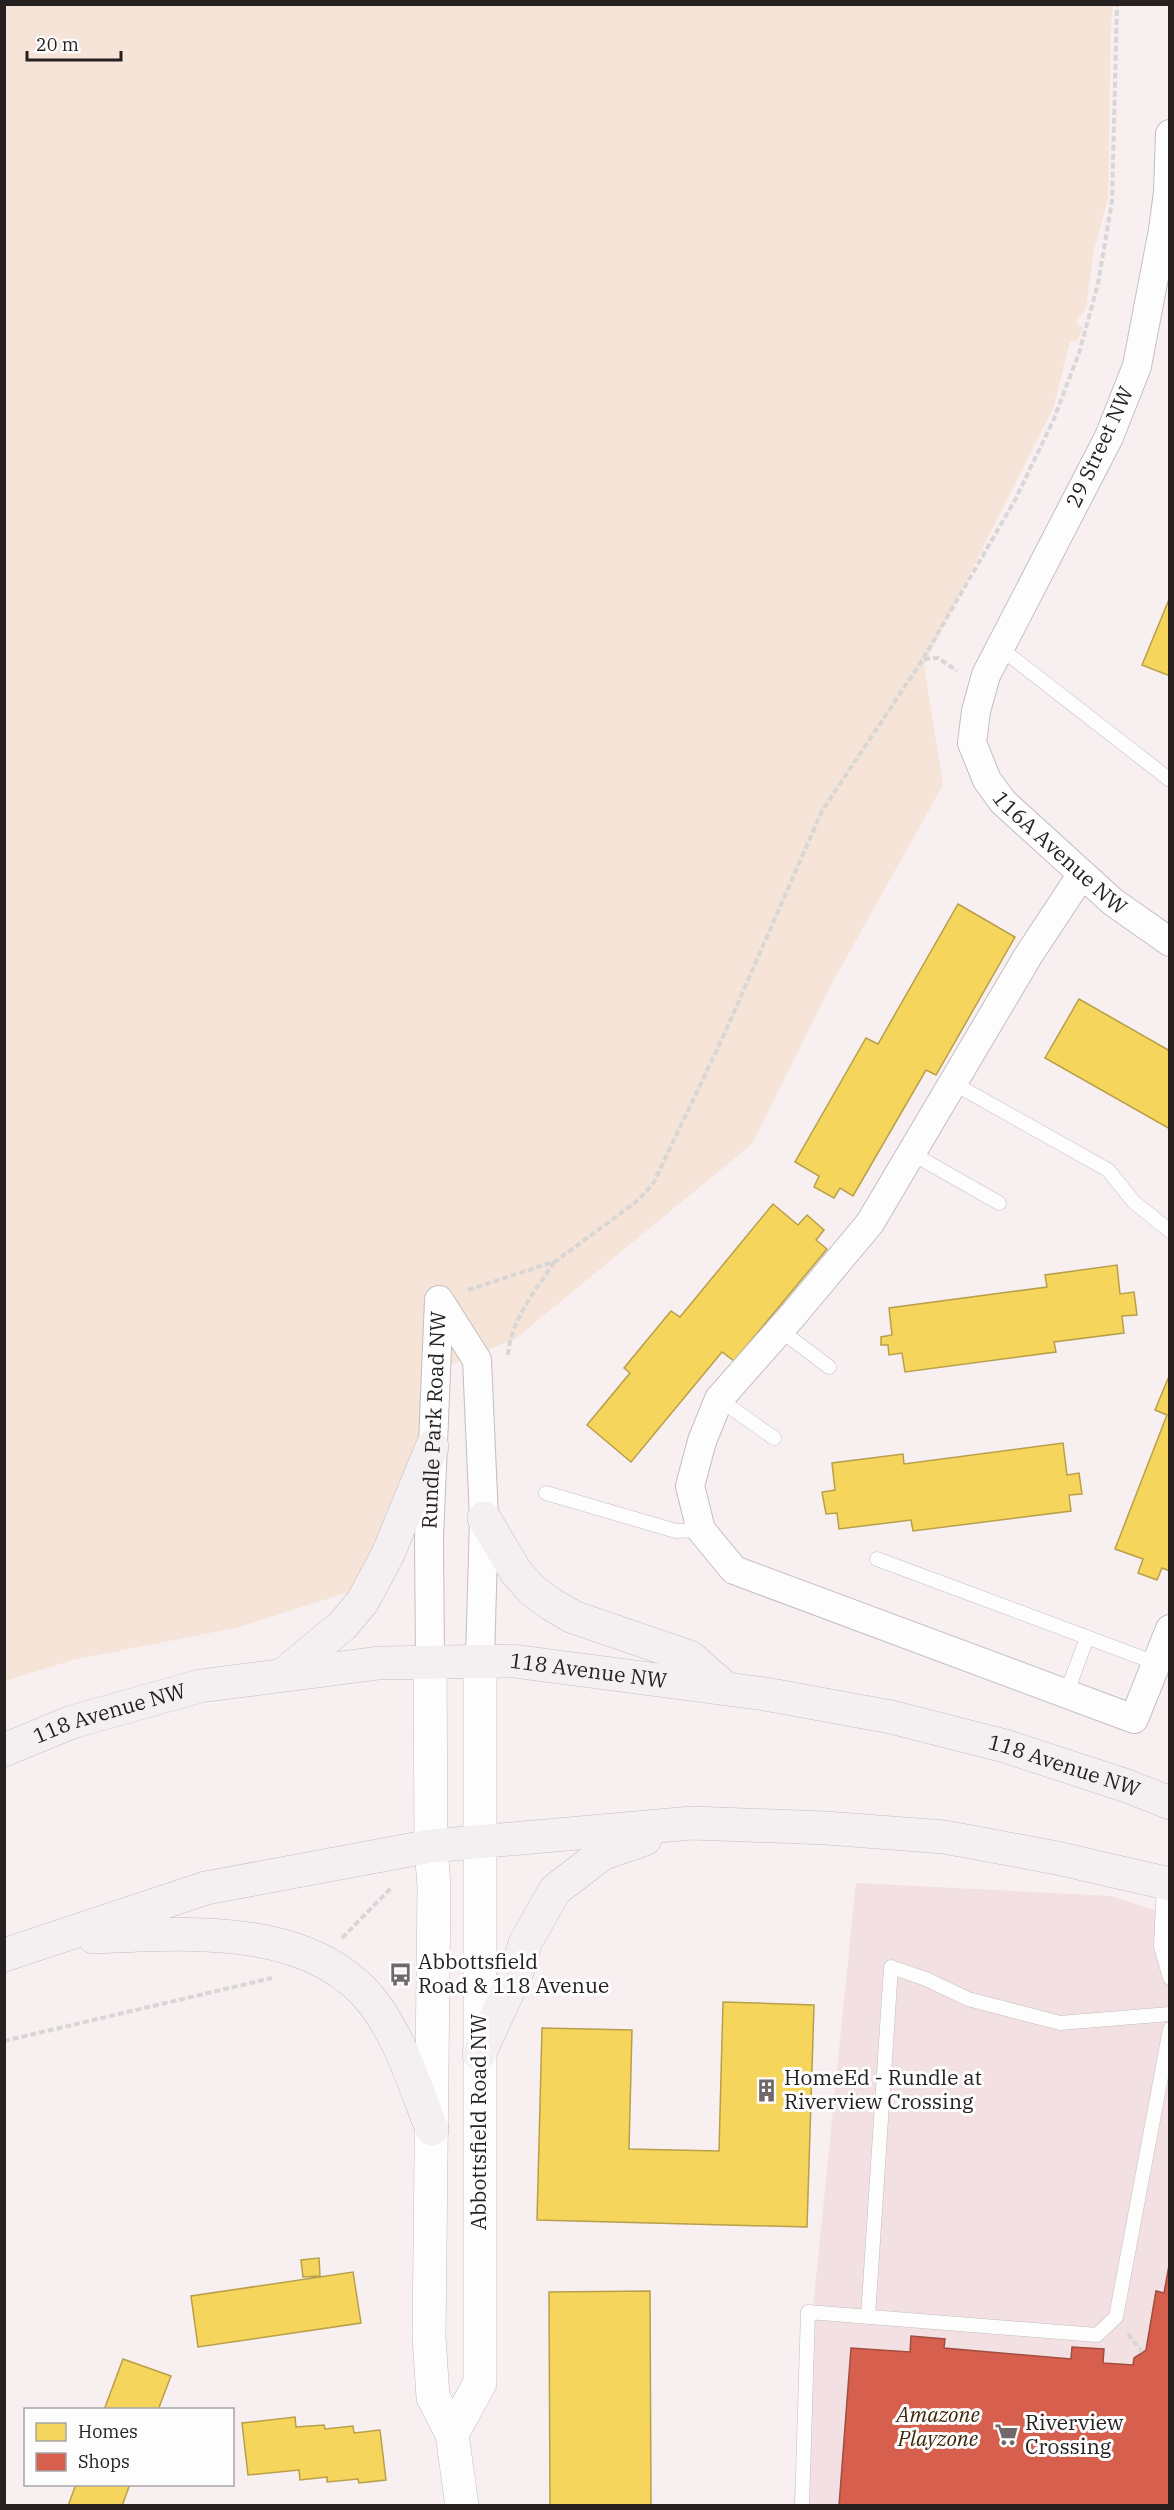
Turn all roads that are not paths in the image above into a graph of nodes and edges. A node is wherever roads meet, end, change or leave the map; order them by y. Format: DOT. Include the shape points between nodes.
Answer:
graph roads {
  1 [pos="1170,134"];
  2 [pos="1169,193"];
  3 [pos="1166,231"];
  4 [pos="1000,648"];
  5 [pos="972,743"];
  6 [pos="1170,780"];
  7 [pos="1082,874"];
  8 [pos="1170,942"];
  9 [pos="953,1083"];
  10 [pos="912,1153"];
  11 [pos="999,1203"];
  12 [pos="1170,1231"];
  13 [pos="780,1330"];
  14 [pos="829,1367"];
  15 [pos="719,1398"];
  16 [pos="774,1438"];
  17 [pos="432,1448"];
  18 [pos="546,1493"];
  19 [pos="484,1518"];
  20 [pos="701,1530"];
  21 [pos="877,1559"];
  22 [pos="1170,1629"];
  23 [pos="1087,1638"];
  24 [pos="480,1660"];
  25 [pos="430,1662"];
  26 [pos="1156,1664"];
  27 [pos="285,1673"];
  28 [pos="725,1688"];
  29 [pos="1066,1694"];
  30 [pos="4,1750"];
  31 [pos="1170,1803"];
  32 [pos="692,1823"];
  33 [pos="482,1840"];
  34 [pos="431,1846"];
  35 [pos="1168,1881"];
  36 [pos="56,1939"];
  37 [pos="4,1955"];
  38 [pos="1170,1978"];
  39 [pos="1170,2014"];
  40 [pos="1170,2029"];
  41 [pos="479,2054"];
  42 [pos="1163,2097"];
  43 [pos="432,2129"];
  44 [pos="868,2317"];
  45 [pos="453,2434"];
  46 [pos="462,2505"];
  47 [pos="802,2505"];
  1 -- 2 [label="street, 29 Street NW"];
  2 -- 3 [label="street, 29 Street NW"];
  3 -- 4 [label="street, 29 Street NW" via="1137,366 1109,437"];
  4 -- 5 [label="street, 29 Street NW" via="986,675"];
  4 -- 6 [label="lane"];
  5 -- 7 [label="street, 116A Avenue NW" via="987,780 1003,802"];
  7 -- 8 [label="street, 116A Avenue NW" via="1113,902"];
  7 -- 9 [label="street"];
  9 -- 10 [label="street"];
  9 -- 12 [label="lane" via="1108,1170 1134,1202"];
  10 -- 11 [label="lane"];
  10 -- 13 [label="street" via="870,1223"];
  13 -- 14 [label="lane"];
  13 -- 15 [label="street"];
  15 -- 16 [label="lane"];
  15 -- 20 [label="street" via="690,1486"];
  17 -- 19 [label="street, Rundle Park Road NW" via="439,1300 477,1360"];
  17 -- 25 [label="street, Rundle Park Road NW"];
  17 -- 27 [label="main road" via="388,1554 363,1601 343,1624"];
  18 -- 20 [label="lane" via="676,1531"];
  19 -- 24 [label="street, Rundle Park Road NW"];
  19 -- 28 [label="main road" via="516,1572 551,1604 573,1617 690,1657"];
  20 -- 29 [label="street" via="734,1570"];
  21 -- 23 [label="lane"];
  22 -- 26 [label="street"];
  23 -- 26 [label="lane"];
  23 -- 29 [label="lane"];
  24 -- 25 [label="main road, 118 Avenue NW"];
  24 -- 28 [label="main road, 118 Avenue NW" via="513,1660"];
  24 -- 33 [label="street, Abbottsfield Road NW"];
  25 -- 27 [label="main road, 118 Avenue NW"];
  25 -- 34 [label="street"];
  26 -- 29 [label="street" via="1134,1719"];
  27 -- 30 [label="main road, 118 Avenue NW" via="200,1686 72,1722"];
  28 -- 31 [label="main road, 118 Avenue NW" via="891,1717 993,1743"];
  32 -- 33 [label="main road"];
  32 -- 35 [label="main road" via="944,1837"];
  32 -- 41 [label="main road" via="602,1854 555,1890 525,1943 517,1972"];
  33 -- 34 [label="main road"];
  33 -- 41 [label="street, Abbottsfield Road NW"];
  34 -- 36 [label="main road" via="206,1888"];
  34 -- 43 [label="street"];
  35 -- 38 [label="lane" via="1161,1946"];
  36 -- 37 [label="main road"];
  36 -- 43 [label="main road" via="164,1934 232,1938 284,1945 321,1960 351,1981 374,2004 396,2037"];
  39 -- 44 [label="lane" via="1060,2023 968,1999 891,1967"];
  40 -- 42 [label="lane"];
  41 -- 45 [label="street, Abbottsfield Road NW" via="480,2383"];
  42 -- 44 [label="lane" via="1116,2317 1097,2335"];
  43 -- 45 [label="street" via="429,2337 433,2397"];
  44 -- 47 [label="lane" via="808,2312"];
  45 -- 46 [label="street"];
}
